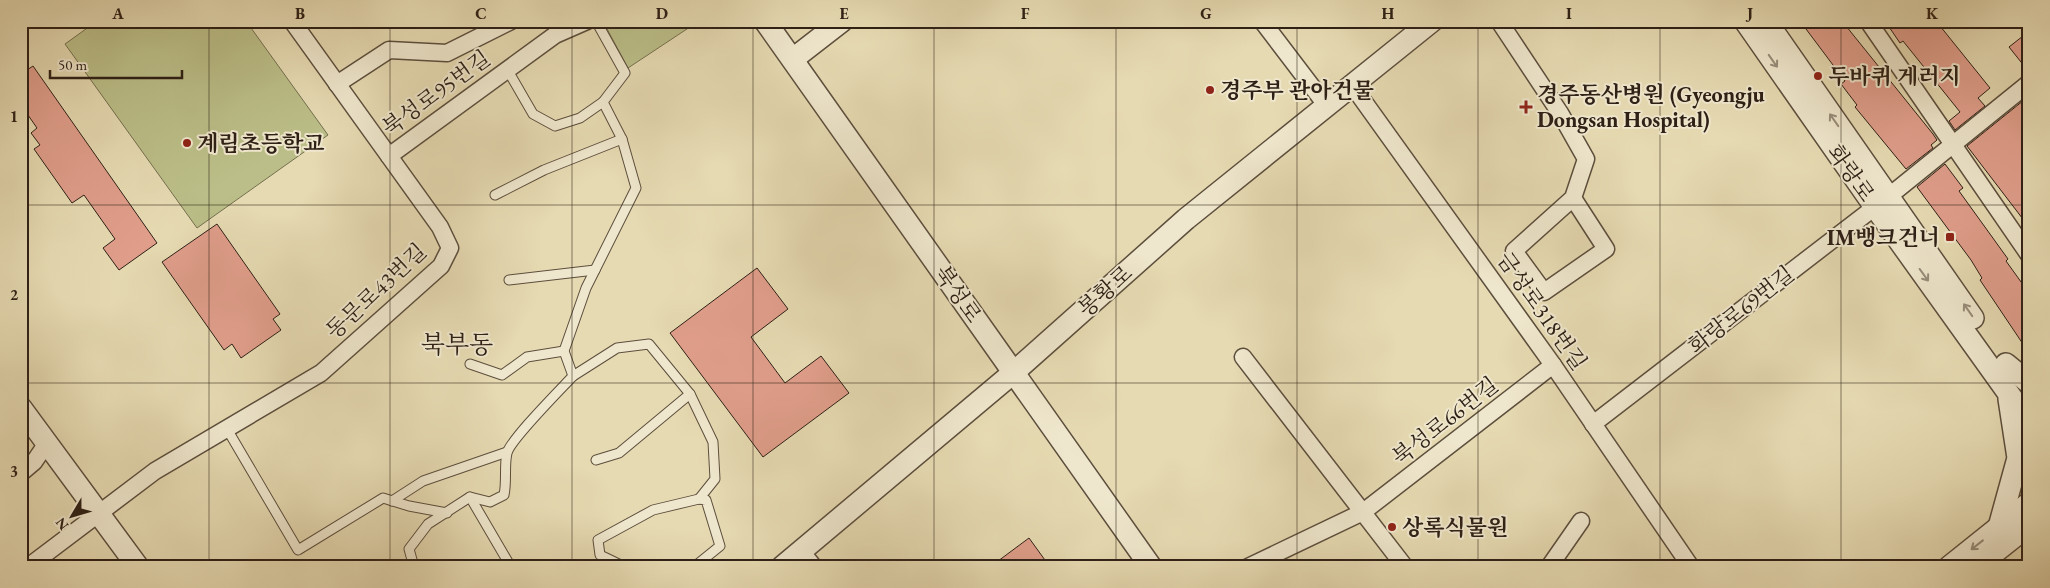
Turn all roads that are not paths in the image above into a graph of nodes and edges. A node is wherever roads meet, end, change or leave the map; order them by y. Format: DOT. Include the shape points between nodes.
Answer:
graph roads {
  1 [pos="511,21"];
  2 [pos="587,21"];
  3 [pos="596,21"];
  4 [pos="765,21"];
  5 [pos="842,21"];
  6 [pos="1262,21"];
  7 [pos="1432,21"];
  8 [pos="1499,21"];
  9 [pos="1745,21"];
  10 [pos="1766,21"];
  11 [pos="1868,21"];
  12 [pos="293,22"];
  13 [pos="793,59"];
  14 [pos="507,69"];
  15 [pos="2029,83"];
  16 [pos="337,84"];
  17 [pos="1352,84"];
  18 [pos="603,102"];
  19 [pos="1326,105"];
  20 [pos="622,139"];
  21 [pos="1952,143"];
  22 [pos="389,156"];
  23 [pos="496,195"];
  24 [pos="1573,198"];
  25 [pos="1881,202"];
  26 [pos="2029,255"];
  27 [pos="595,270"];
  28 [pos="509,280"];
  29 [pos="564,351"];
  30 [pos="1243,357"];
  31 [pos="470,364"];
  32 [pos="1553,365"];
  33 [pos="1013,373"];
  34 [pos="2004,373"];
  35 [pos="573,376"];
  36 [pos="2029,383"];
  37 [pos="690,394"];
  38 [pos="2029,396"];
  39 [pos="21,408"];
  40 [pos="2029,422"];
  41 [pos="1593,424"];
  42 [pos="227,428"];
  43 [pos="47,443"];
  44 [pos="507,452"];
  45 [pos="596,460"];
  46 [pos="21,473"];
  47 [pos="470,497"];
  48 [pos="699,499"];
  49 [pos="392,501"];
  50 [pos="2029,503"];
  51 [pos="98,512"];
  52 [pos="1364,512"];
  53 [pos="447,513"];
  54 [pos="1581,521"];
  55 [pos="2029,525"];
  56 [pos="2012,536"];
  57 [pos="808,559"];
  58 [pos="1683,564"];
  59 [pos="28,567"];
  60 [pos="138,567"];
  61 [pos="414,567"];
  62 [pos="511,567"];
  63 [pos="625,567"];
  64 [pos="694,567"];
  65 [pos="782,567"];
  66 [pos="1152,567"];
  67 [pos="1248,567"];
  68 [pos="1405,567"];
  69 [pos="1549,567"];
  70 [pos="1949,567"];
  71 [pos="1976,567"];
  1 -- 16 [label="street" via="447,53 389,50"];
  2 -- 14 [label="street, 북성로95번길" via="555,35"];
  3 -- 18 [label="lane" via="625,73"];
  4 -- 13 [label="street, 북성로"];
  5 -- 13 [label="street"];
  6 -- 19 [label="street"];
  7 -- 17 [label="street, 봉황로"];
  8 -- 24 [label="street" via="1560,113 1586,159"];
  9 -- 25 [label="street, 화랑로, one-way"];
  25 -- 10 [label="street, 화랑로, one-way"];
  11 -- 21 [label="street"];
  12 -- 16 [label="street, 동문로43번길"];
  13 -- 33 [label="street, 북성로"];
  14 -- 18 [label="lane" via="533,114 555,126 580,118"];
  14 -- 22 [label="street, 북성로95번길"];
  15 -- 21 [label="street, 화랑로69번길"];
  16 -- 22 [label="street, 동문로43번길"];
  17 -- 19 [label="street, 봉황로"];
  17 -- 32 [label="street, 금성로318번길"];
  18 -- 20 [label="lane"];
  19 -- 33 [label="street, 봉황로" via="1186,219"];
  20 -- 23 [label="lane" via="544,170"];
  20 -- 27 [label="lane" via="636,188"];
  21 -- 25 [label="street, 화랑로69번길"];
  21 -- 26 [label="street"];
  22 -- 42 [label="street, 동문로43번길" via="440,227 450,248 441,266 321,373"];
  24 -- 24 [label="street" via="1606,249 1544,292 1514,251"];
  25 -- 34 [label="street, 화랑로"];
  25 -- 41 [label="street, 화랑로69번길"];
  27 -- 28 [label="lane"];
  27 -- 29 [label="lane"];
  29 -- 31 [label="lane" via="527,357 502,375"];
  29 -- 35 [label="lane"];
  30 -- 52 [label="street"];
  32 -- 41 [label="street, 금성로318번길"];
  32 -- 52 [label="street, 북성로66번길"];
  33 -- 57 [label="street, 봉황로"];
  33 -- 66 [label="street, 북성로"];
  34 -- 36 [label="street"];
  34 -- 38 [label="street, 화랑로"];
  34 -- 40 [label="street, 화랑로"];
  34 -- 56 [label="street" via="2018,458"];
  35 -- 37 [label="lane" via="618,348 649,344"];
  35 -- 44 [label="lane" via="537,413"];
  37 -- 45 [label="lane" via="619,453"];
  37 -- 48 [label="lane" via="713,442 715,479"];
  39 -- 43 [label="street"];
  41 -- 58 [label="street, 금성로318번길"];
  42 -- 49 [label="lane" via="298,550 383,498"];
  42 -- 51 [label="street, 동문로43번길" via="155,471"];
  43 -- 46 [label="street" via="34,462"];
  43 -- 51 [label="street"];
  44 -- 47 [label="lane" via="504,496 490,502"];
  44 -- 49 [label="lane" via="423,481"];
  47 -- 53 [label="lane"];
  47 -- 62 [label="lane"];
  48 -- 63 [label="lane" via="653,510 598,540 600,555"];
  48 -- 64 [label="lane" via="706,500 720,546"];
  49 -- 53 [label="lane"];
  50 -- 56 [label="street"];
  51 -- 59 [label="street, 동문로43번길"];
  51 -- 60 [label="street"];
  52 -- 67 [label="street, 북성로66번길"];
  52 -- 68 [label="street"];
  53 -- 61 [label="lane" via="428,524 409,549"];
  54 -- 69 [label="street"];
  55 -- 56 [label="street"];
  56 -- 70 [label="street, one-way"];
  56 -- 71 [label="street"];
  57 -- 65 [label="street, 봉황로"];
}
